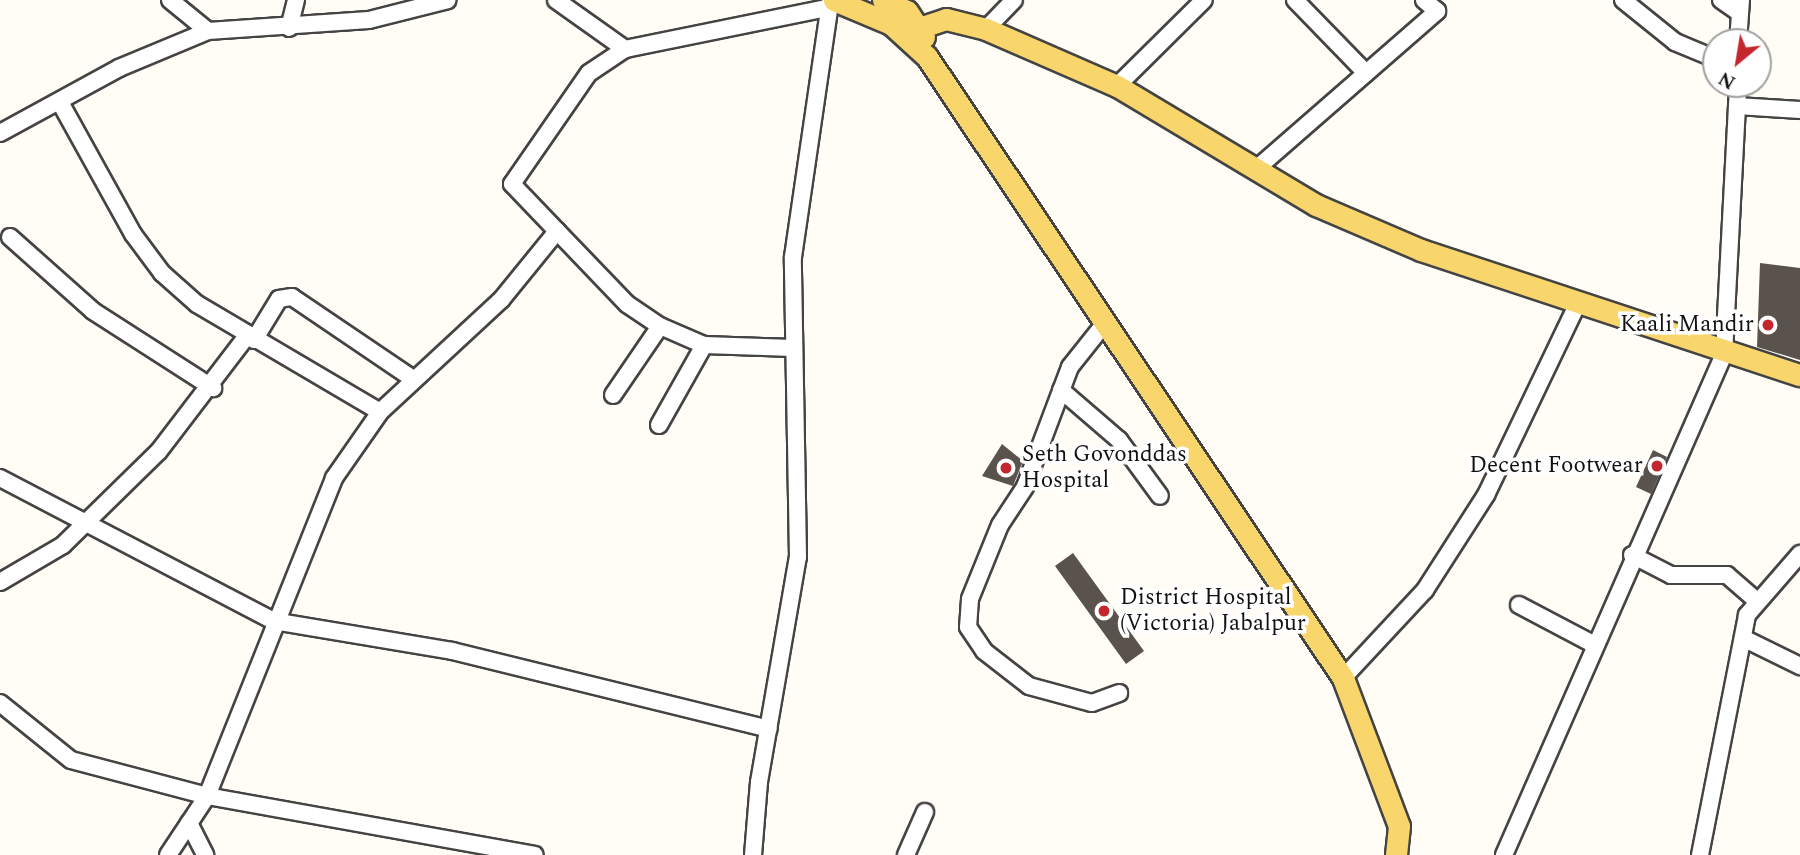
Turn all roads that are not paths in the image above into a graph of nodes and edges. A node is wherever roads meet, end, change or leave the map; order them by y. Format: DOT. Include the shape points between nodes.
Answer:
graph roads {
  1 [pos="170,0"];
  2 [pos="296,0"];
  3 [pos="448,0"];
  4 [pos="556,0"];
  5 [pos="883,0"];
  6 [pos="1014,0"];
  7 [pos="1204,0"];
  8 [pos="1295,0"];
  9 [pos="1623,0"];
  10 [pos="1721,0"];
  11 [pos="831,3"];
  12 [pos="1436,4"];
  13 [pos="1739,6"];
  14 [pos="289,28"];
  15 [pos="1738,28"];
  16 [pos="912,29"];
  17 [pos="986,29"];
  18 [pos="208,32"];
  19 [pos="625,49"];
  20 [pos="1702,53"];
  21 [pos="1366,73"];
  22 [pos="1117,86"];
  23 [pos="1737,98"];
  24 [pos="61,104"];
  25 [pos="1737,106"];
  26 [pos="1800,110"];
  27 [pos="0,133"];
  28 [pos="1255,170"];
  29 [pos="557,232"];
  30 [pos="10,237"];
  31 [pos="1578,303"];
  32 [pos="1105,323"];
  33 [pos="660,326"];
  34 [pos="251,338"];
  35 [pos="704,345"];
  36 [pos="793,348"];
  37 [pos="1724,354"];
  38 [pos="1800,375"];
  39 [pos="413,379"];
  40 [pos="212,388"];
  41 [pos="1061,390"];
  42 [pos="613,395"];
  43 [pos="380,412"];
  44 [pos="659,425"];
  45 [pos="0,478"];
  46 [pos="1160,496"];
  47 [pos="84,526"];
  48 [pos="1800,554"];
  49 [pos="1632,555"];
  50 [pos="0,582"];
  51 [pos="1755,599"];
  52 [pos="1519,605"];
  53 [pos="273,621"];
  54 [pos="1743,638"];
  55 [pos="1593,644"];
  56 [pos="1800,666"];
  57 [pos="1343,678"];
  58 [pos="1119,693"];
  59 [pos="0,703"];
  60 [pos="769,729"];
  61 [pos="207,796"];
  62 [pos="925,812"];
  63 [pos="189,824"];
  64 [pos="168,855"];
  65 [pos="205,855"];
  66 [pos="535,855"];
  67 [pos="753,855"];
  68 [pos="906,855"];
  69 [pos="1396,855"];
  70 [pos="1504,855"];
  71 [pos="1700,855"];
  1 -- 18 [label="street"];
  2 -- 14 [label="street"];
  3 -- 14 [label="street" via="369,20"];
  4 -- 19 [label="street"];
  5 -- 16 [label="main road"];
  6 -- 17 [label="street"];
  7 -- 22 [label="street"];
  8 -- 21 [label="street"];
  9 -- 20 [label="street" via="1675,42"];
  10 -- 13 [label="street"];
  11 -- 16 [label="main road"];
  11 -- 19 [label="street"];
  11 -- 36 [label="street" via="793,257"];
  12 -- 21 [label="street"];
  13 -- 15 [label="street"];
  14 -- 18 [label="street"];
  16 -- 17 [label="main road" via="946,19"];
  16 -- 32 [label="main road"];
  17 -- 22 [label="main road"];
  18 -- 24 [label="street" via="119,68"];
  19 -- 29 [label="street" via="589,73 515,173 517,195"];
  21 -- 28 [label="street"];
  22 -- 28 [label="main road"];
  23 -- 25 [label="street"];
  24 -- 27 [label="street"];
  24 -- 34 [label="street" via="133,234 162,273"];
  25 -- 26 [label="street"];
  25 -- 37 [label="street"];
  28 -- 31 [label="main road" via="1316,205 1421,250"];
  29 -- 33 [label="street" via="627,304"];
  29 -- 39 [label="street" via="501,299"];
  30 -- 40 [label="street" via="93,311"];
  31 -- 37 [label="main road"];
  31 -- 57 [label="street" via="1486,495 1425,590"];
  32 -- 41 [label="street" via="1070,367"];
  32 -- 57 [label="main road"];
  33 -- 35 [label="street"];
  33 -- 42 [label="street"];
  34 -- 39 [label="street" via="279,299 292,297"];
  34 -- 40 [label="street"];
  34 -- 43 [label="street"];
  35 -- 36 [label="street"];
  35 -- 44 [label="street"];
  36 -- 60 [label="street" via="798,557"];
  37 -- 38 [label="main road"];
  37 -- 49 [label="street"];
  39 -- 43 [label="street"];
  40 -- 47 [label="street"];
  41 -- 46 [label="street" via="1119,440"];
  41 -- 58 [label="street" via="1025,487 1000,525 970,599 968,627 984,651 1029,686 1079,702"];
  43 -- 53 [label="street" via="334,478"];
  45 -- 47 [label="street"];
  47 -- 50 [label="street"];
  47 -- 53 [label="street"];
  48 -- 51 [label="street"];
  49 -- 51 [label="street" via="1671,575 1727,575"];
  49 -- 55 [label="street"];
  51 -- 54 [label="street"];
  52 -- 55 [label="street"];
  53 -- 60 [label="street" via="452,651"];
  53 -- 61 [label="street"];
  54 -- 56 [label="street"];
  54 -- 71 [label="street"];
  55 -- 70 [label="street"];
  57 -- 69 [label="main road" via="1399,826"];
  59 -- 61 [label="street" via="71,760"];
  60 -- 67 [label="street"];
  61 -- 63 [label="street"];
  61 -- 66 [label="street"];
  62 -- 68 [label="street"];
  63 -- 64 [label="street"];
  63 -- 65 [label="street"];
}
